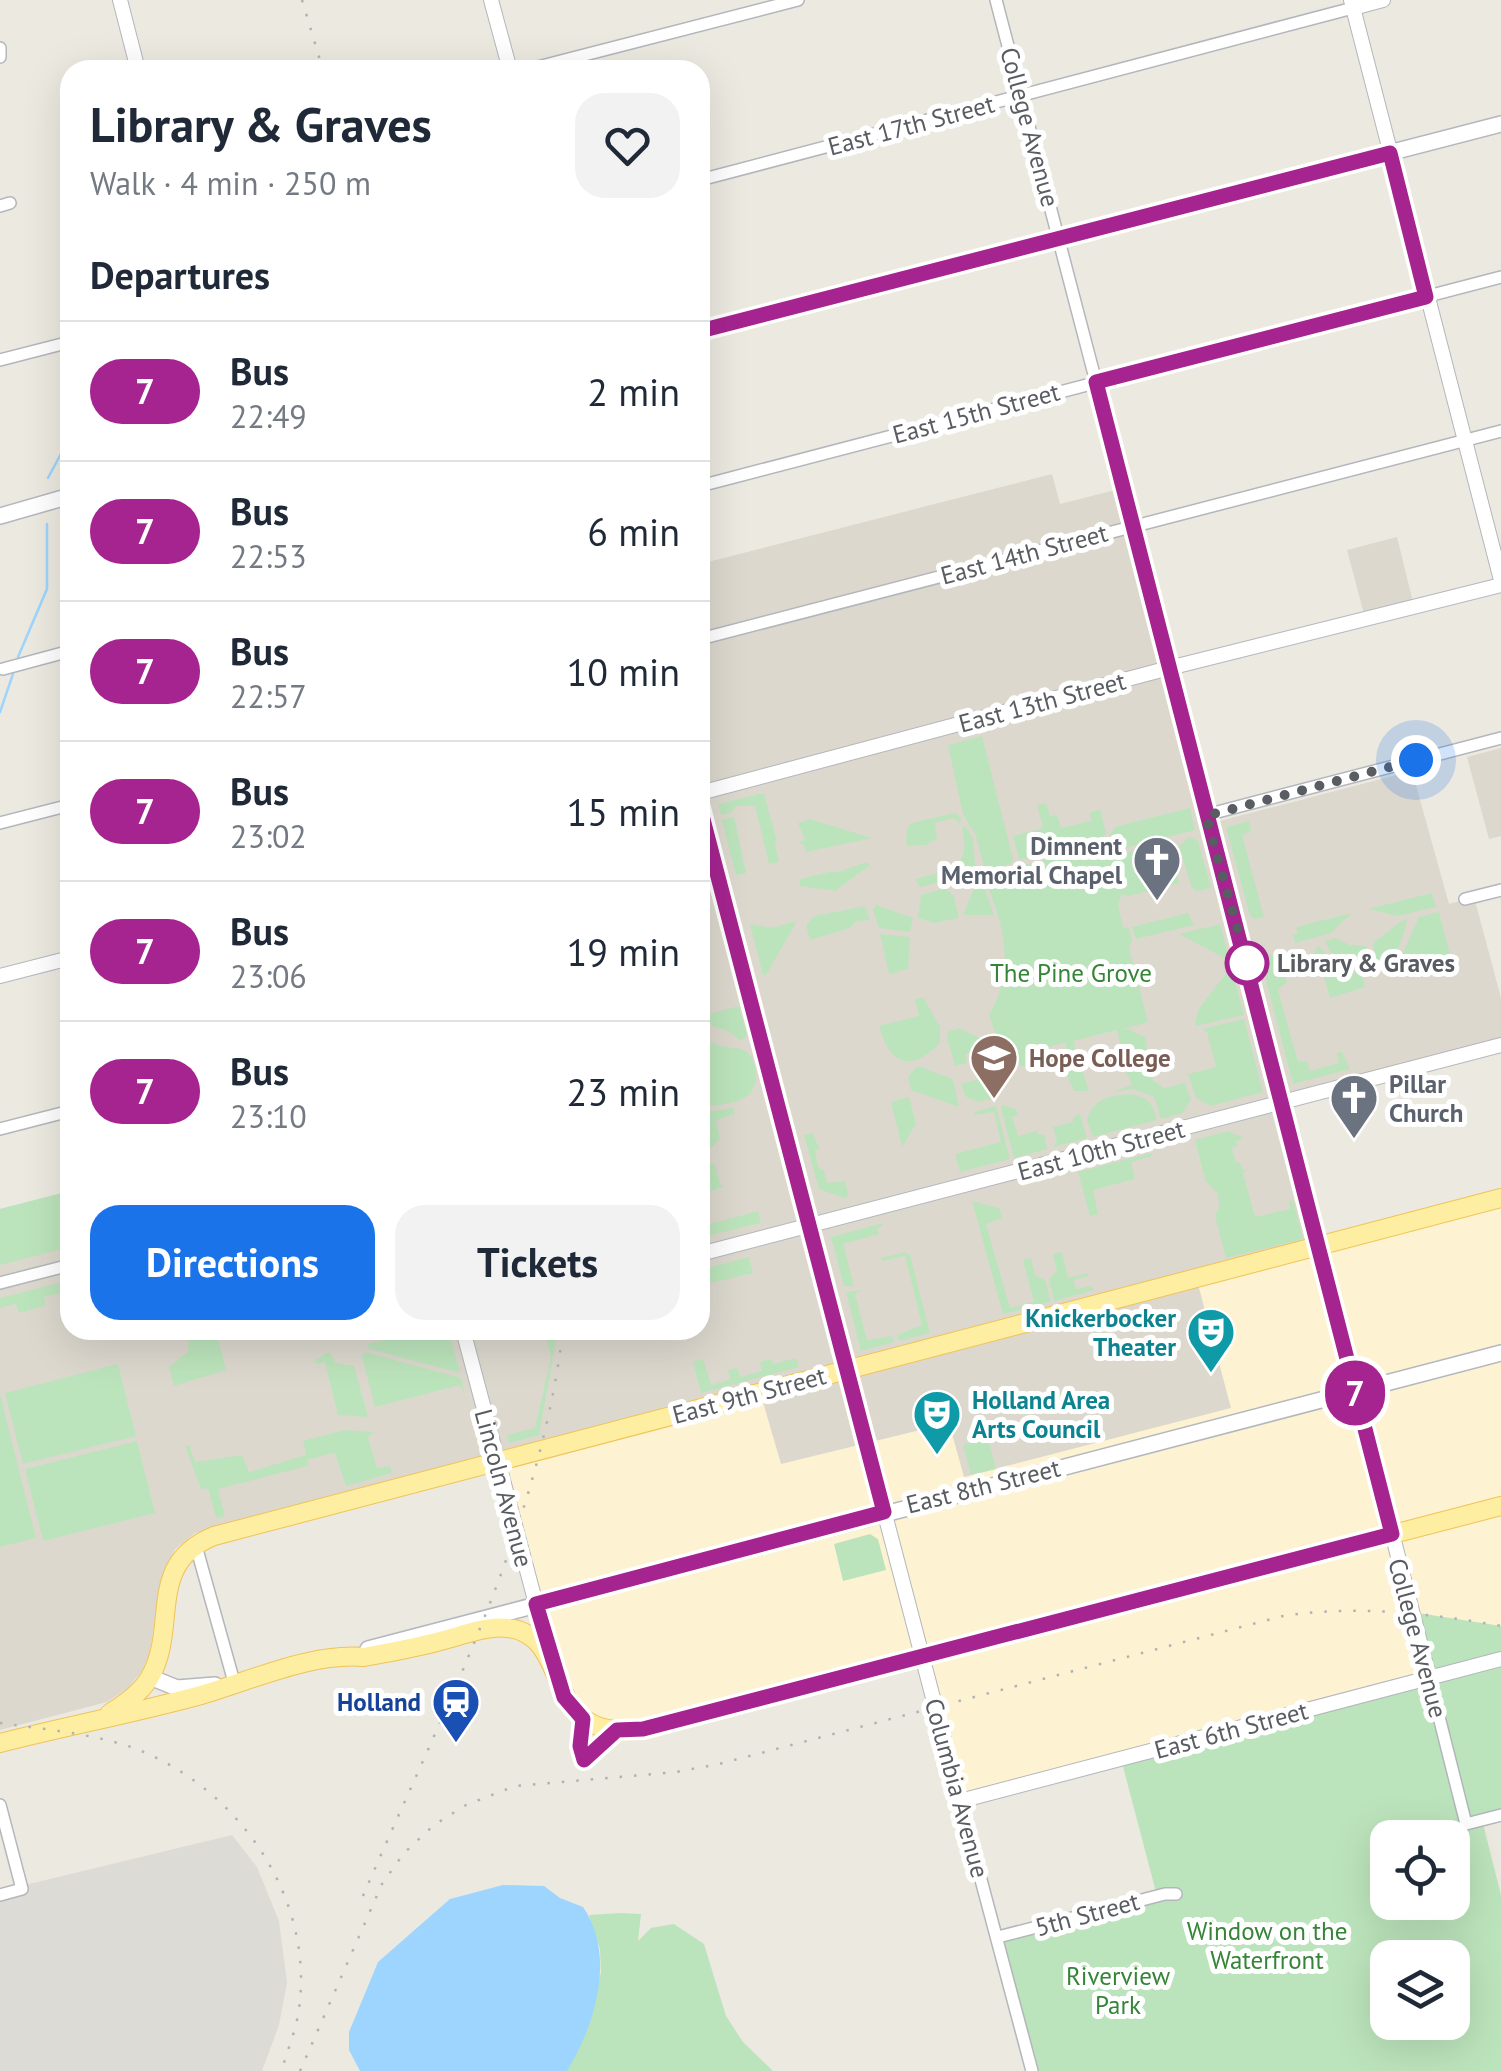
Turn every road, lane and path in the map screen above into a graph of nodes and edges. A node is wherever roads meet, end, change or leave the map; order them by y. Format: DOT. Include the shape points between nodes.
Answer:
graph roads {
  1 [pos="120,0"];
  2 [pos="492,0"];
  3 [pos="798,0"];
  4 [pos="996,0"];
  5 [pos="1383,0"];
  6 [pos="1352,4"];
  7 [pos="0,48"];
  8 [pos="0,57"];
  9 [pos="135,60"];
  10 [pos="507,60"];
  11 [pos="565,60"];
  12 [pos="1021,96"];
  13 [pos="1501,124"];
  14 [pos="1390,153"];
  15 [pos="710,177"];
  16 [pos="1059,239"];
  17 [pos="1501,277"];
  18 [pos="1426,297"];
  19 [pos="710,328"];
  20 [pos="60,345"];
  21 [pos="0,360"];
  22 [pos="1096,382"];
  23 [pos="1501,431"];
  24 [pos="1464,440"];
  25 [pos="710,483"];
  26 [pos="60,499"];
  27 [pos="0,516"];
  28 [pos="1132,526"];
  29 [pos="1501,582"];
  30 [pos="710,635"];
  31 [pos="60,654"];
  32 [pos="1169,668"];
  33 [pos="3,669"];
  34 [pos="1501,738"];
  35 [pos="710,791"];
  36 [pos="60,807"];
  37 [pos="1206,816"];
  38 [pos="0,823"];
  39 [pos="710,846"];
  40 [pos="1501,890"];
  41 [pos="1465,900"];
  42 [pos="60,961"];
  43 [pos="0,976"];
  44 [pos="1501,1045"];
  45 [pos="1283,1102"];
  46 [pos="60,1113"];
  47 [pos="0,1129"];
  48 [pos="1501,1198"];
  49 [pos="811,1226"];
  50 [pos="1318,1246"];
  51 [pos="710,1251"];
  52 [pos="60,1268"];
  53 [pos="0,1283"];
  54 [pos="466,1340"];
  55 [pos="1501,1353"];
  56 [pos="848,1369"];
  57 [pos="1354,1390"];
  58 [pos="496,1460"];
  59 [pos="1501,1506"];
  60 [pos="884,1512"];
  61 [pos="1392,1534"];
  62 [pos="196,1546"];
  63 [pos="536,1604"];
  64 [pos="342,1656"];
  65 [pos="922,1658"];
  66 [pos="1501,1659"];
  67 [pos="556,1668"];
  68 [pos="1429,1677"];
  69 [pos="150,1678"];
  70 [pos="234,1682"];
  71 [pos="101,1718"];
  72 [pos="0,1743"];
  73 [pos="960,1801"];
  74 [pos="0,1806"];
  75 [pos="1501,1815"];
  76 [pos="0,1894"];
  77 [pos="1176,1894"];
  78 [pos="998,1937"];
  79 [pos="1032,2071"];
  1 -- 9 [label="street"];
  2 -- 10 [label="street"];
  3 -- 11 [label="street"];
  4 -- 12 [label="street, College Avenue"];
  5 -- 6 [label="street"];
  6 -- 12 [label="street, East 17th Street"];
  6 -- 14 [label="street"];
  7 -- 8 [label="street"];
  12 -- 15 [label="street, East 17th Street"];
  12 -- 16 [label="street, College Avenue"];
  13 -- 14 [label="main road"];
  14 -- 16 [label="main road"];
  14 -- 18 [label="street"];
  16 -- 19 [label="main road"];
  16 -- 22 [label="street, College Avenue"];
  17 -- 18 [label="street, East 15th Street"];
  18 -- 22 [label="street, East 15th Street"];
  18 -- 24 [label="street"];
  20 -- 21 [label="street"];
  22 -- 25 [label="street, East 15th Street"];
  22 -- 28 [label="street, College Avenue"];
  23 -- 24 [label="street, East 14th Street"];
  24 -- 28 [label="street, East 14th Street"];
  24 -- 29 [label="street"];
  26 -- 27 [label="main road"];
  28 -- 30 [label="street, East 14th Street"];
  28 -- 32 [label="street, College Avenue"];
  29 -- 32 [label="street, East 13th Street"];
  31 -- 33 [label="street"];
  32 -- 35 [label="street, East 13th Street"];
  32 -- 37 [label="street, College Avenue"];
  34 -- 37 [label="street"];
  36 -- 38 [label="street"];
  37 -- 45 [label="street, College Avenue"];
  39 -- 49 [label="street, Columbia Avenue"];
  40 -- 41 [label="street"];
  42 -- 43 [label="street"];
  44 -- 45 [label="street, East 10th Street"];
  45 -- 49 [label="street, East 10th Street"];
  45 -- 50 [label="street, College Avenue"];
  46 -- 47 [label="street"];
  48 -- 50 [label="main road, East 9th Street"];
  49 -- 51 [label="street, East 10th Street"];
  49 -- 56 [label="street, Columbia Avenue"];
  50 -- 56 [label="main road, East 9th Street"];
  50 -- 57 [label="street, College Avenue"];
  52 -- 53 [label="street"];
  54 -- 58 [label="street, Lincoln Avenue"];
  55 -- 57 [label="main road, East 8th Street"];
  56 -- 58 [label="main road, East 9th Street"];
  56 -- 60 [label="street, Columbia Avenue"];
  57 -- 60 [label="main road, East 8th Street"];
  57 -- 61 [label="street, College Avenue"];
  58 -- 62 [label="main road, East 9th Street" via="237,1528"];
  58 -- 63 [label="street, Lincoln Avenue"];
  59 -- 61 [label="main road"];
  60 -- 63 [label="main road, East 8th Street"];
  60 -- 65 [label="street, Columbia Avenue"];
  61 -- 65 [label="main road"];
  61 -- 68 [label="street, College Avenue"];
  62 -- 69 [label="main road" via="170,1578"];
  62 -- 70 [label="street"];
  63 -- 64 [label="main road, East 8th Street"];
  63 -- 67 [label="main road, Lincoln Avenue"];
  64 -- 67 [label="main road" via="507,1628 532,1639"];
  64 -- 70 [label="main road, East 8th Street"];
  65 -- 67 [label="main road, Lincoln Avenue" via="643,1729 617,1730 574,1711"];
  65 -- 73 [label="street, Columbia Avenue"];
  66 -- 68 [label="street, East 6th Street"];
  68 -- 73 [label="street, East 6th Street"];
  68 -- 75 [label="street, College Avenue" via="1466,1824"];
  69 -- 70 [label="main road, East 8th Street" via="177,1688"];
  69 -- 71 [label="main road, East 8th Street"];
  70 -- 71 [label="main road, East 8th Street"];
  71 -- 72 [label="main road, East 8th Street"];
  73 -- 78 [label="street, Columbia Avenue"];
  74 -- 76 [label="street" via="22,1889"];
  77 -- 78 [label="street, 5th Street"];
  78 -- 79 [label="street, Columbia Avenue"];
}
